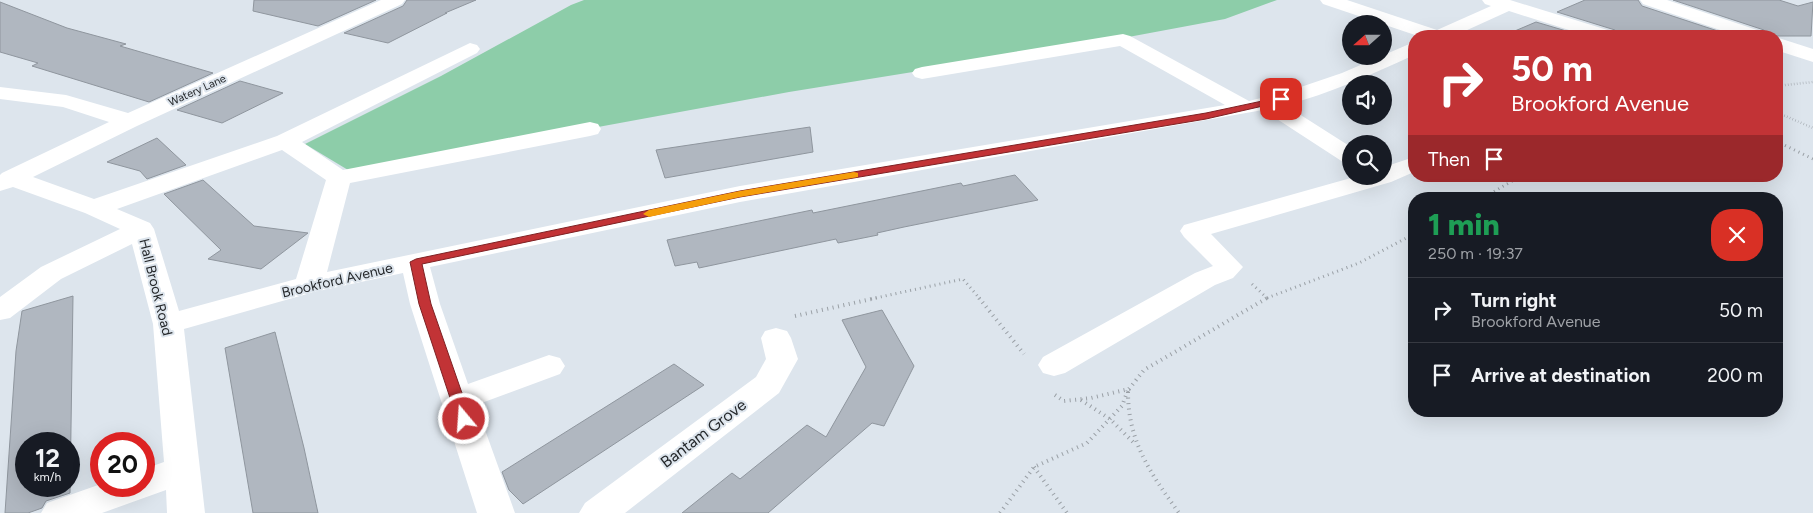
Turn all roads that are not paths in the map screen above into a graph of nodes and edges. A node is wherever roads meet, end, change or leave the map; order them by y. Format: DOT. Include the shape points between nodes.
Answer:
graph roads {
  1 [pos="396,0"];
  2 [pos="1329,0"];
  3 [pos="1649,0"];
  4 [pos="1499,3"];
  5 [pos="1421,30"];
  6 [pos="1450,30"];
  7 [pos="1584,30"];
  8 [pos="1738,30"];
  9 [pos="1783,45"];
  10 [pos="470,49"];
  11 [pos="1408,51"];
  12 [pos="1813,56"];
  13 [pos="922,73"];
  14 [pos="0,92"];
  15 [pos="1256,105"];
  16 [pos="129,121"];
  17 [pos="590,129"];
  18 [pos="285,141"];
  19 [pos="1342,152"];
  20 [pos="1408,166"];
  21 [pos="1392,172"];
  22 [pos="339,178"];
  23 [pos="6,181"];
  24 [pos="1351,185"];
  25 [pos="94,208"];
  26 [pos="141,229"];
  27 [pos="416,262"];
  28 [pos="308,284"];
  29 [pos="0,311"];
  30 [pos="168,324"];
  31 [pos="776,338"];
  32 [pos="1054,365"];
  33 [pos="549,366"];
  34 [pos="458,400"];
  35 [pos="182,470"];
  36 [pos="155,479"];
  37 [pos="105,497"];
  38 [pos="60,513"];
  39 [pos="186,513"];
  40 [pos="496,513"];
  41 [pos="598,513"];
  1 -- 16 [label="street, Watery Lane"];
  2 -- 5 [label="street"];
  3 -- 8 [label="street"];
  4 -- 6 [label="street"];
  4 -- 7 [label="street"];
  9 -- 12 [label="street"];
  10 -- 18 [label="street"];
  11 -- 15 [label="street, Brookford Avenue" via="1350,77 1296,96"];
  13 -- 15 [label="street" via="1123,40"];
  14 -- 16 [label="street" via="66,101"];
  15 -- 19 [label="street"];
  15 -- 27 [label="street, Brookford Avenue" via="740,194"];
  16 -- 23 [label="street, Watery Lane"];
  17 -- 22 [label="street"];
  18 -- 22 [label="street"];
  18 -- 25 [label="street"];
  20 -- 21 [label="street"];
  22 -- 28 [label="street"];
  23 -- 25 [label="street, Hall Brook Road"];
  24 -- 32 [label="street" via="1193,231 1229,267"];
  25 -- 26 [label="street, Hall Brook Road"];
  26 -- 29 [label="street" via="51,273"];
  26 -- 30 [label="street, Hall Brook Road"];
  27 -- 28 [label="street, Brookford Avenue"];
  27 -- 34 [label="street" via="425,304"];
  28 -- 30 [label="street, Brookford Avenue"];
  30 -- 35 [label="street, Hall Brook Road"];
  31 -- 41 [label="street, Bantam Grove" via="782,359 768,385"];
  33 -- 34 [label="street"];
  34 -- 40 [label="street"];
  35 -- 36 [label="street"];
  35 -- 39 [label="street, Hall Brook Road"];
  37 -- 38 [label="street"];
}
